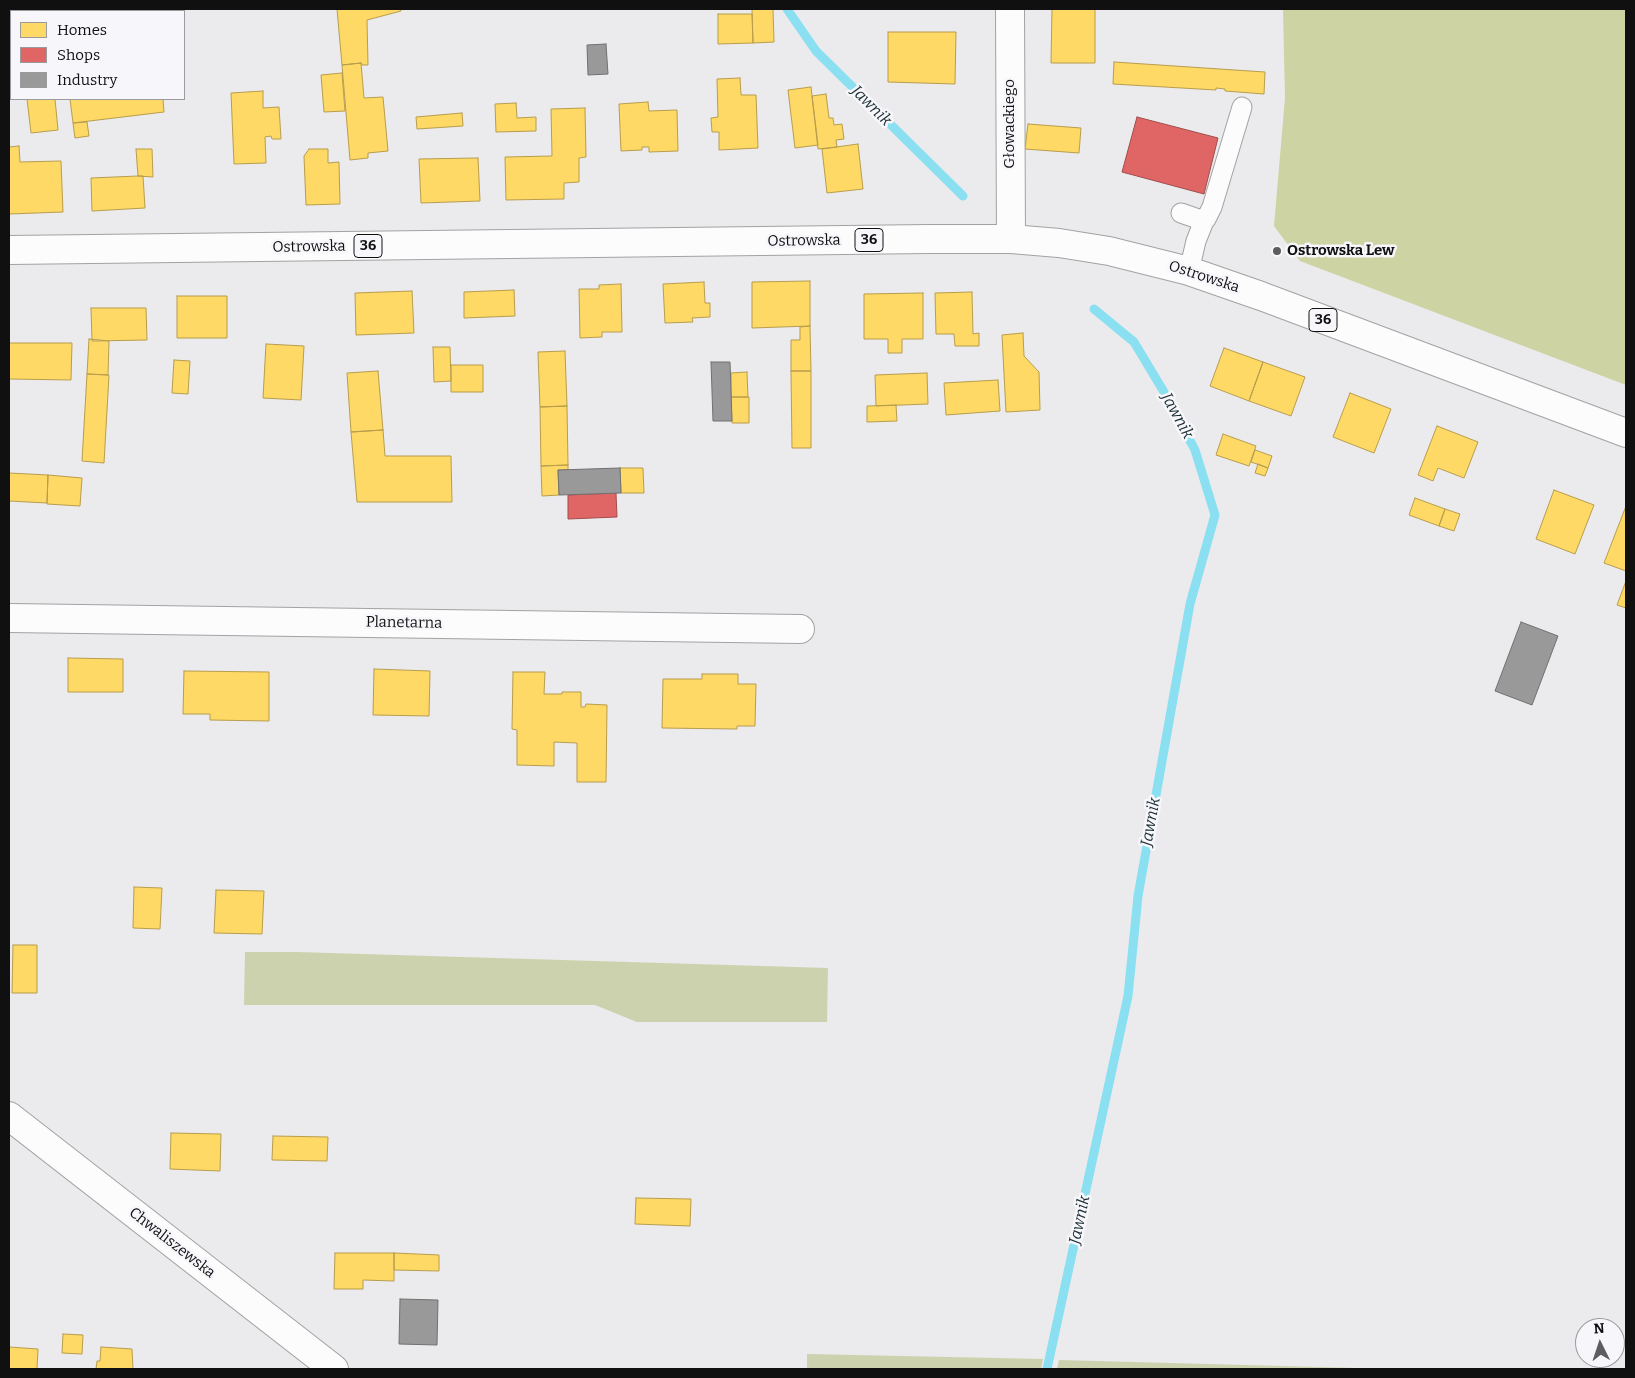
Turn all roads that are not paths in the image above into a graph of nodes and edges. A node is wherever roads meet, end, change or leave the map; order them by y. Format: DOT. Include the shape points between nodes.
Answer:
graph roads {
  1 [pos="1010,9"];
  2 [pos="1242,107"];
  3 [pos="1181,214"];
  4 [pos="1204,221"];
  5 [pos="1011,239"];
  6 [pos="9,250"];
  7 [pos="1189,271"];
  8 [pos="1626,433"];
  9 [pos="9,618"];
  10 [pos="800,629"];
  11 [pos="9,1116"];
  12 [pos="334,1369"];
  1 -- 5 [label="main road, Głowackiego"];
  2 -- 4 [label="lane" via="1212,207"];
  3 -- 4 [label="lane"];
  4 -- 7 [label="lane"];
  5 -- 6 [label="main road, Ostrowska / 36"];
  5 -- 7 [label="main road, Ostrowska / 36" via="1109,251"];
  7 -- 8 [label="main road, Ostrowska / 36"];
  9 -- 10 [label="main road, Planetarna"];
  11 -- 12 [label="main road, Chwaliszewska"];
}
